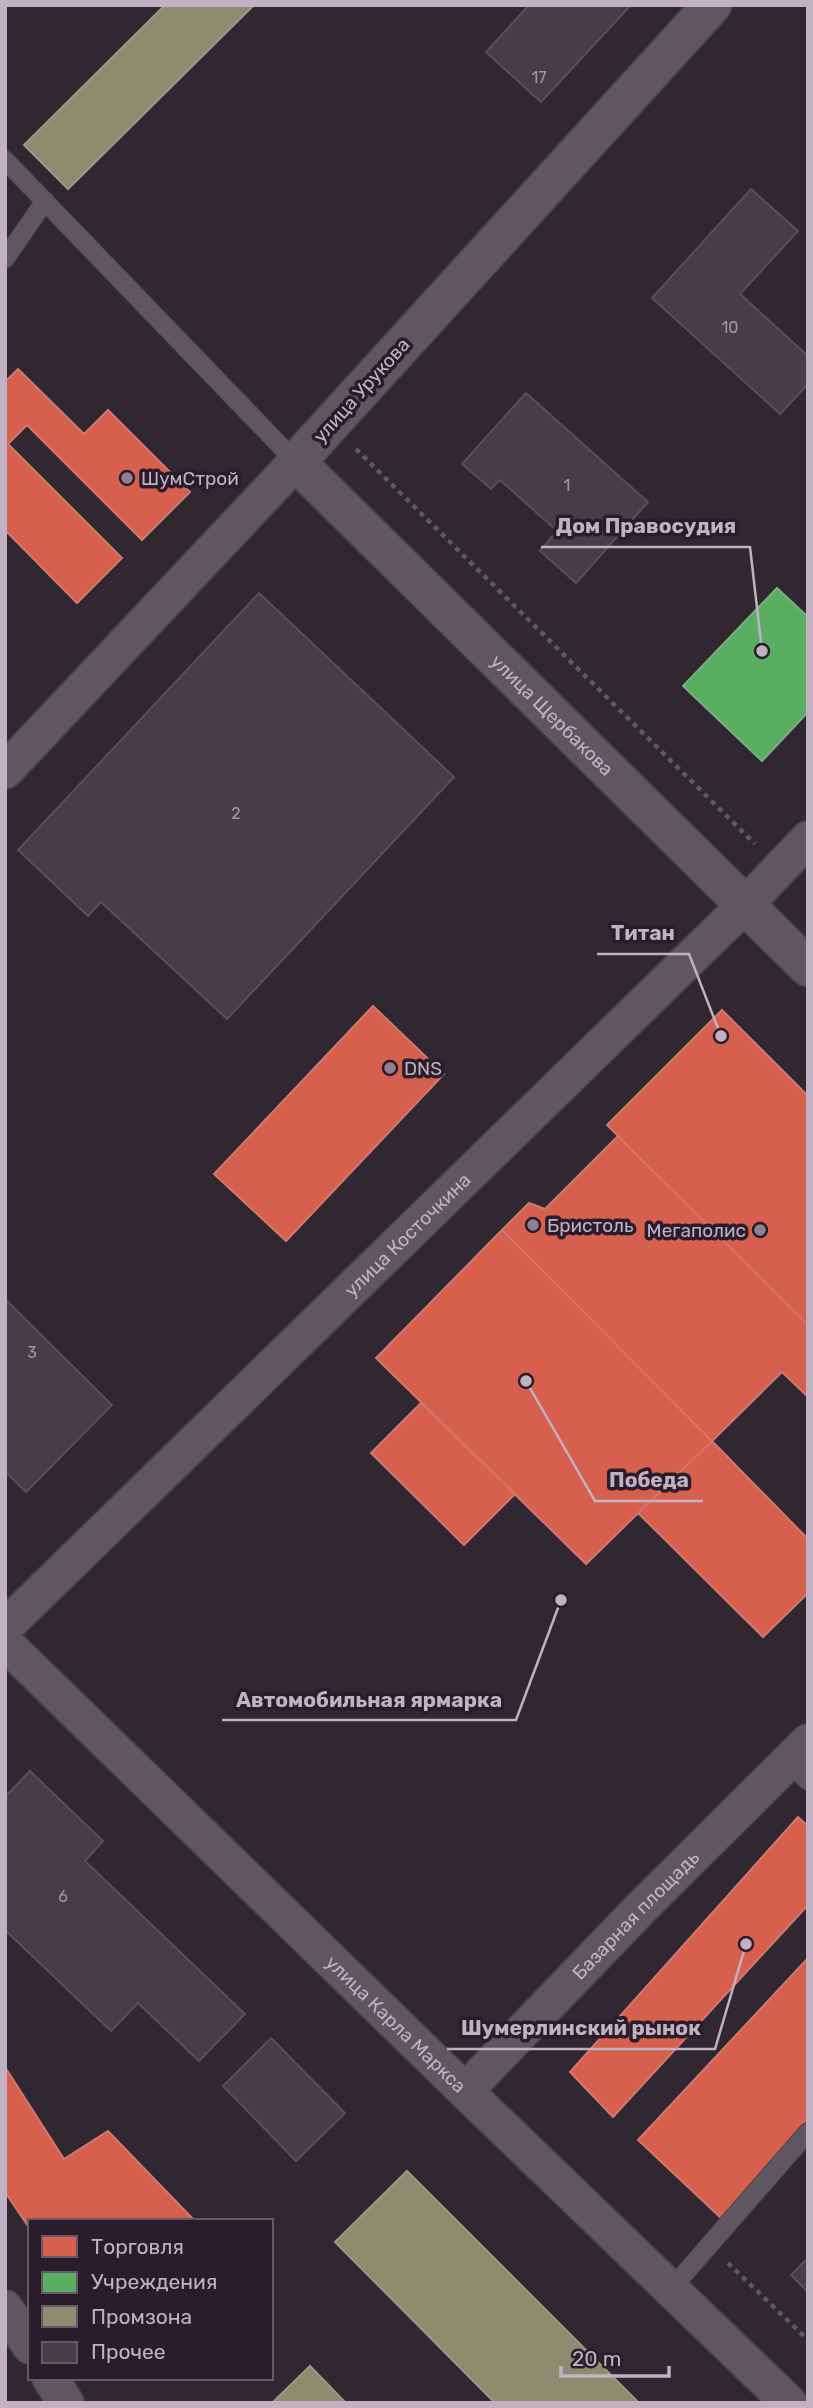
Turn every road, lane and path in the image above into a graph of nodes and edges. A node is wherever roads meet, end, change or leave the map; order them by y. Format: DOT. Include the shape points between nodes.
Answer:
graph roads {
  1 [pos="712,5"];
  2 [pos="5,160"];
  3 [pos="45,201"];
  4 [pos="5,259"];
  5 [pos="331,424"];
  6 [pos="296,462"];
  7 [pos="5,771"];
  8 [pos="808,839"];
  9 [pos="780,869"];
  10 [pos="745,905"];
  11 [pos="808,967"];
  12 [pos="5,1627"];
  13 [pos="5,1643"];
  14 [pos="801,1762"];
  15 [pos="465,2091"];
  16 [pos="808,2132"];
  17 [pos="709,2245"];
  18 [pos="671,2289"];
  19 [pos="5,2308"];
  20 [pos="808,2340"];
  21 [pos="28,2343"];
  22 [pos="51,2380"];
  23 [pos="66,2403"];
  24 [pos="789,2403"];
  1 -- 5 [label="street, улица Урукова"];
  2 -- 3 [label="lane"];
  3 -- 4 [label="lane"];
  3 -- 6 [label="lane"];
  5 -- 6 [label="street, улица Урукова"];
  5 -- 9 [label="path"];
  6 -- 7 [label="street, улица Урукова"];
  6 -- 10 [label="street, улица Щербакова"];
  8 -- 9 [label="street, улица Косточкина"];
  9 -- 10 [label="street, улица Косточкина"];
  10 -- 11 [label="street, улица Щербакова"];
  10 -- 12 [label="street, улица Косточкина"];
  13 -- 15 [label="street, улица Карла Маркса"];
  14 -- 15 [label="street, Базарная площадь" via="640,1909"];
  15 -- 18 [label="street, улица Карла Маркса"];
  16 -- 17 [label="lane"];
  17 -- 18 [label="lane"];
  17 -- 20 [label="path"];
  18 -- 24 [label="street, улица Карла Маркса"];
  19 -- 21 [label="street"];
  22 -- 23 [label="street"];
}
